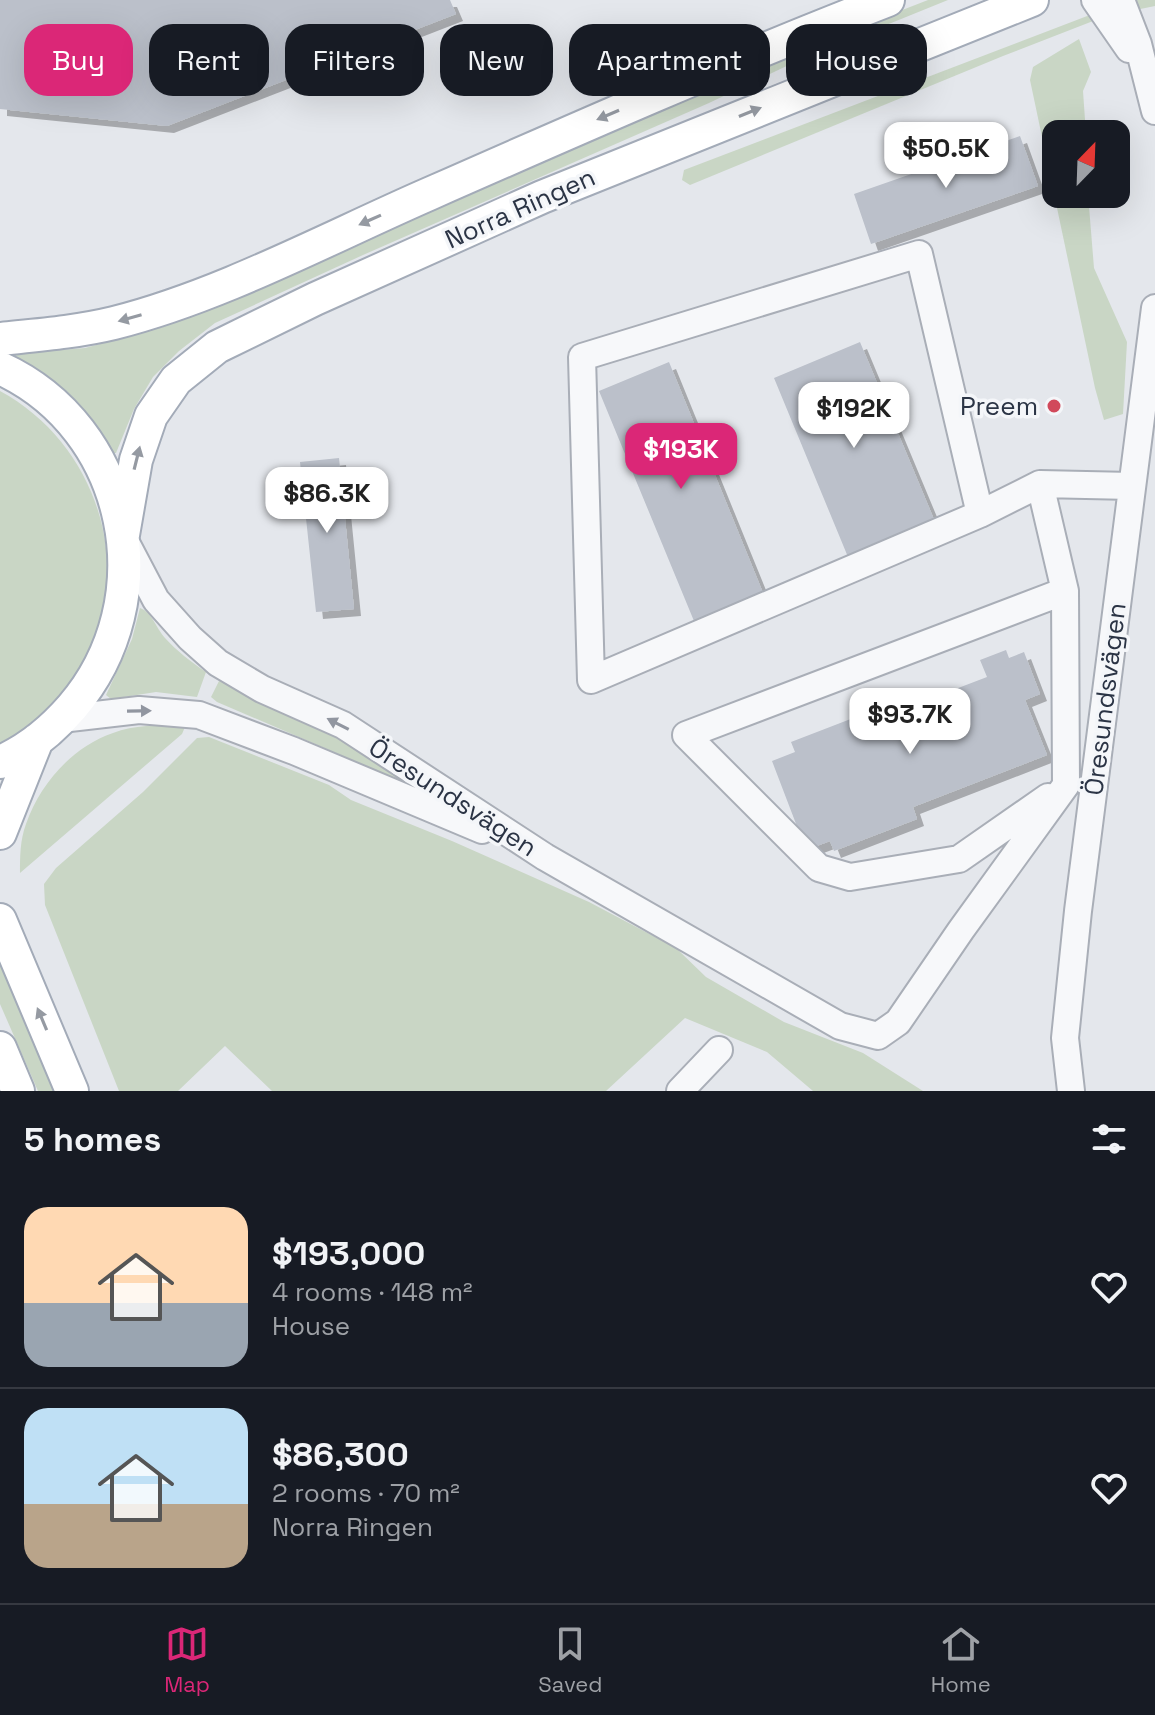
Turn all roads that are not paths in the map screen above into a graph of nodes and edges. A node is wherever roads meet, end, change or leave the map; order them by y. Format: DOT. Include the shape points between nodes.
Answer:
graph roads {
  1 [pos="888,0"];
  2 [pos="1032,0"];
  3 [pos="1095,0"];
  4 [pos="1121,0"];
  5 [pos="1145,76"];
  6 [pos="1155,111"];
  7 [pos="1155,308"];
  8 [pos="0,339"];
  9 [pos="0,368"];
  10 [pos="1040,484"];
  11 [pos="1132,486"];
  12 [pos="980,514"];
  13 [pos="124,537"];
  14 [pos="1065,591"];
  15 [pos="61,719"];
  16 [pos="37,740"];
  17 [pos="0,762"];
  18 [pos="1066,785"];
  19 [pos="0,833"];
  20 [pos="545,857"];
  21 [pos="0,920"];
  22 [pos="0,1048"];
  23 [pos="719,1050"];
  24 [pos="18,1091"];
  25 [pos="72,1091"];
  26 [pos="680,1091"];
  27 [pos="1071,1091"];
  1 -- 8 [label="main road, Norra Ringen, one-way" via="183,301 76,331"];
  13 -- 2 [label="main road, Norra Ringen, one-way" via="136,460 151,416 176,380 217,347 542,197"];
  3 -- 5 [label="street"];
  4 -- 5 [label="street"];
  5 -- 6 [label="street"];
  7 -- 11 [label="street, Öresundsvägen"];
  9 -- 13 [label="main road" via="41,393 87,442 112,492"];
  10 -- 11 [label="street"];
  10 -- 12 [label="street"];
  10 -- 14 [label="street"];
  11 -- 27 [label="street, Öresundsvägen" via="1065,1038"];
  12 -- 12 [label="street" via="919,254 582,357 591,680"];
  13 -- 15 [label="main road" via="122,604 113,636 89,685"];
  20 -- 13 [label="street, Öresundsvägen, one-way" via="343,725 218,663 156,600"];
  14 -- 18 [label="street"];
  14 -- 18 [label="street" via="686,735 819,868 850,877 959,859"];
  15 -- 16 [label="main road"];
  15 -- 20 [label="street, Öresundsvägen, one-way" via="139,710 199,715"];
  16 -- 17 [label="main road"];
  16 -- 19 [label="main road"];
  18 -- 20 [label="street" via="898,1022 878,1036 840,1026"];
  25 -- 21 [label="main road, one-way"];
  22 -- 24 [label="main road"];
  23 -- 26 [label="street"];
}
